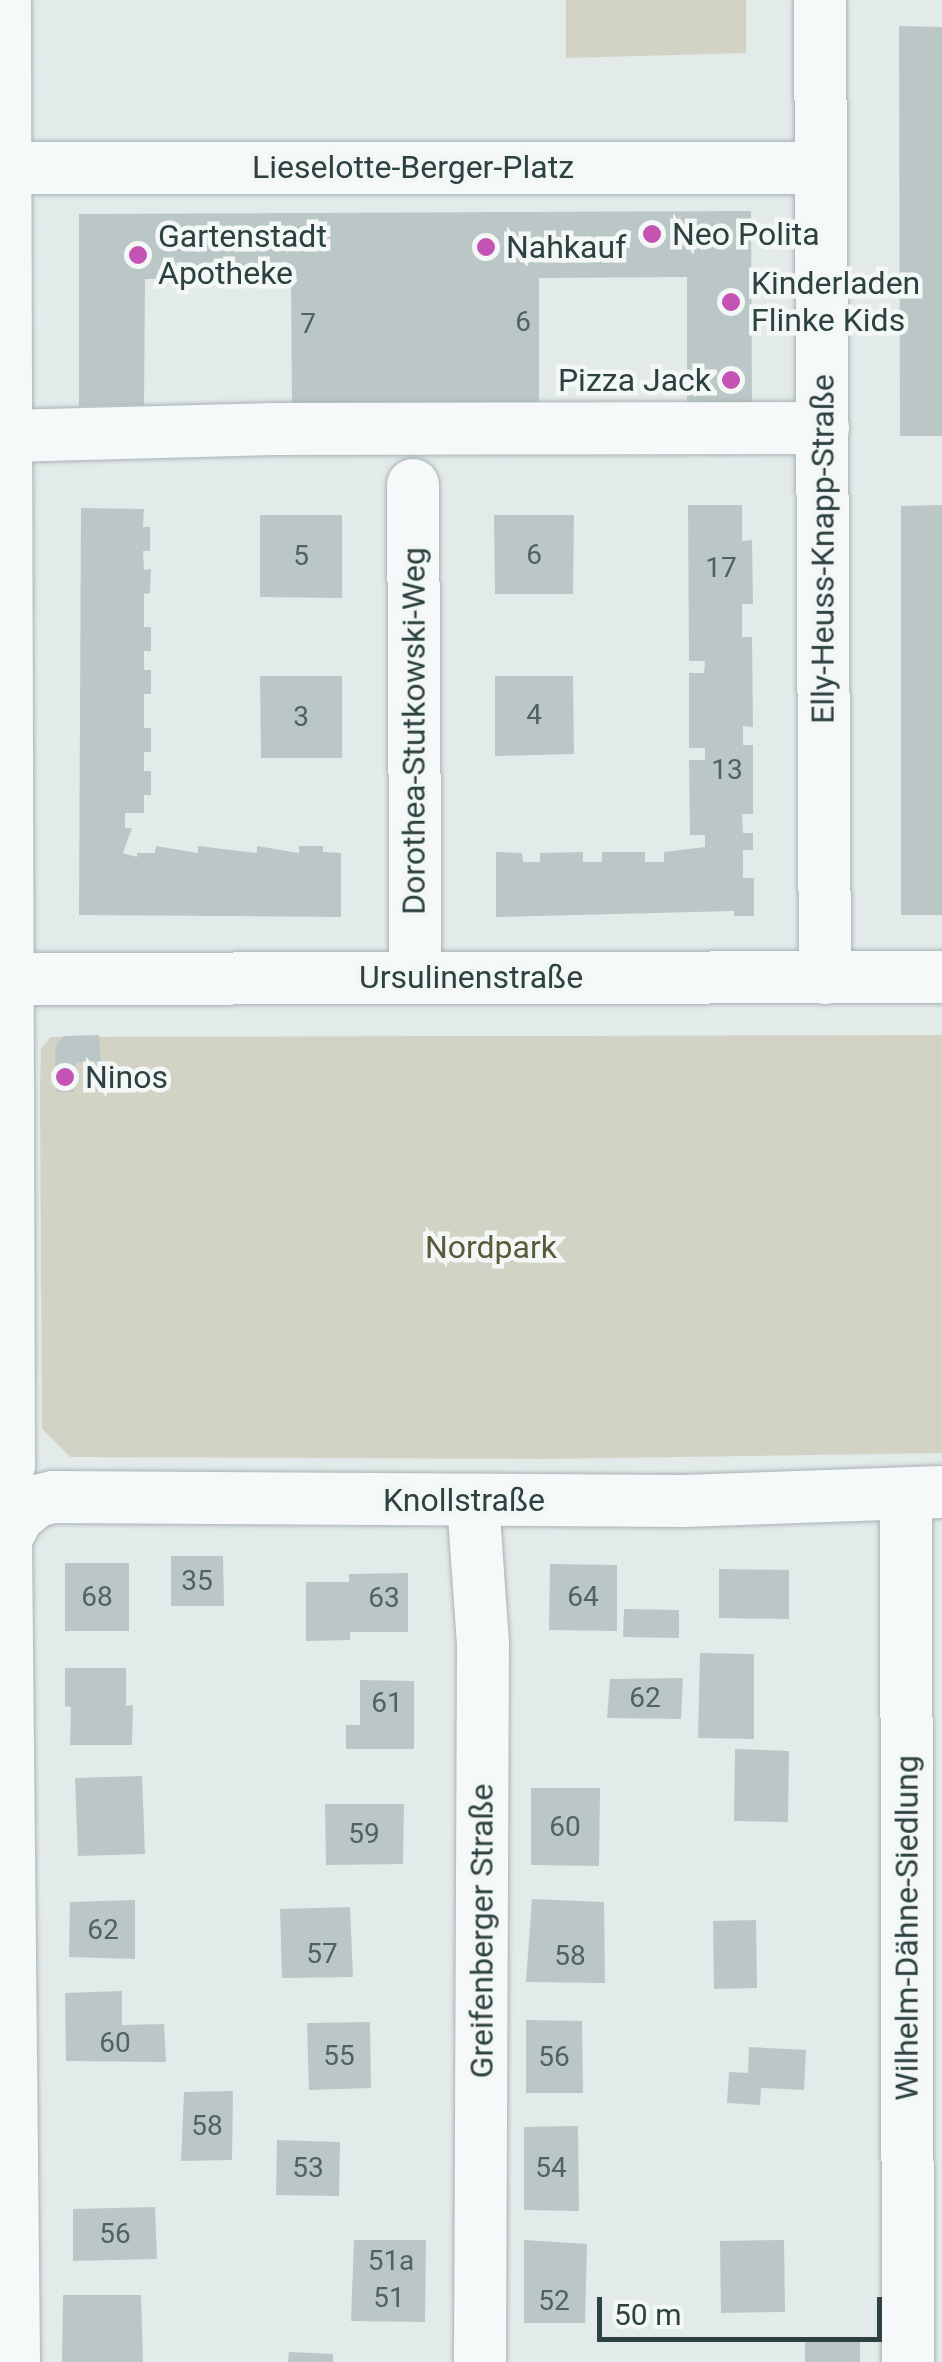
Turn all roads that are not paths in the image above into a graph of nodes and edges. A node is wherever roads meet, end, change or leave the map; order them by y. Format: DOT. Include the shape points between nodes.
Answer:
graph roads {
  1 [pos="5,0"];
  2 [pos="820,0"];
  3 [pos="6,168"];
  4 [pos="820,168"];
  5 [pos="823,428"];
  6 [pos="6,436"];
  7 [pos="413,485"];
  8 [pos="416,977"];
  9 [pos="942,977"];
  10 [pos="825,978"];
  11 [pos="5,979"];
  12 [pos="4,1476"];
  13 [pos="924,1493"];
  14 [pos="473,1501"];
  15 [pos="14,2362"];
  16 [pos="480,2362"];
  17 [pos="908,2362"];
  1 -- 3 [label="street"];
  2 -- 4 [label="street, Elly-Heuss-Knapp-Straße"];
  3 -- 4 [label="street, Lieselotte-Berger-Platz"];
  3 -- 6 [label="street"];
  4 -- 5 [label="street, Elly-Heuss-Knapp-Straße"];
  5 -- 6 [label="street"];
  5 -- 10 [label="street, Elly-Heuss-Knapp-Straße"];
  6 -- 11 [label="street"];
  7 -- 8 [label="street, Dorothea-Stutkowski-Weg"];
  8 -- 10 [label="street, Ursulinenstraße"];
  8 -- 11 [label="street, Ursulinenstraße"];
  9 -- 10 [label="street, Ursulinenstraße"];
  11 -- 12 [label="street"];
  13 -- 14 [label="street, Knollstraße"];
  13 -- 17 [label="street, Wilhelm-Dähne-Siedlung" via="906,1720"];
  14 -- 15 [label="street, Knollstraße" via="53,1497 18,1516 6,1539"];
  14 -- 16 [label="street, Greifenberger Straße" via="483,1644"];
}
